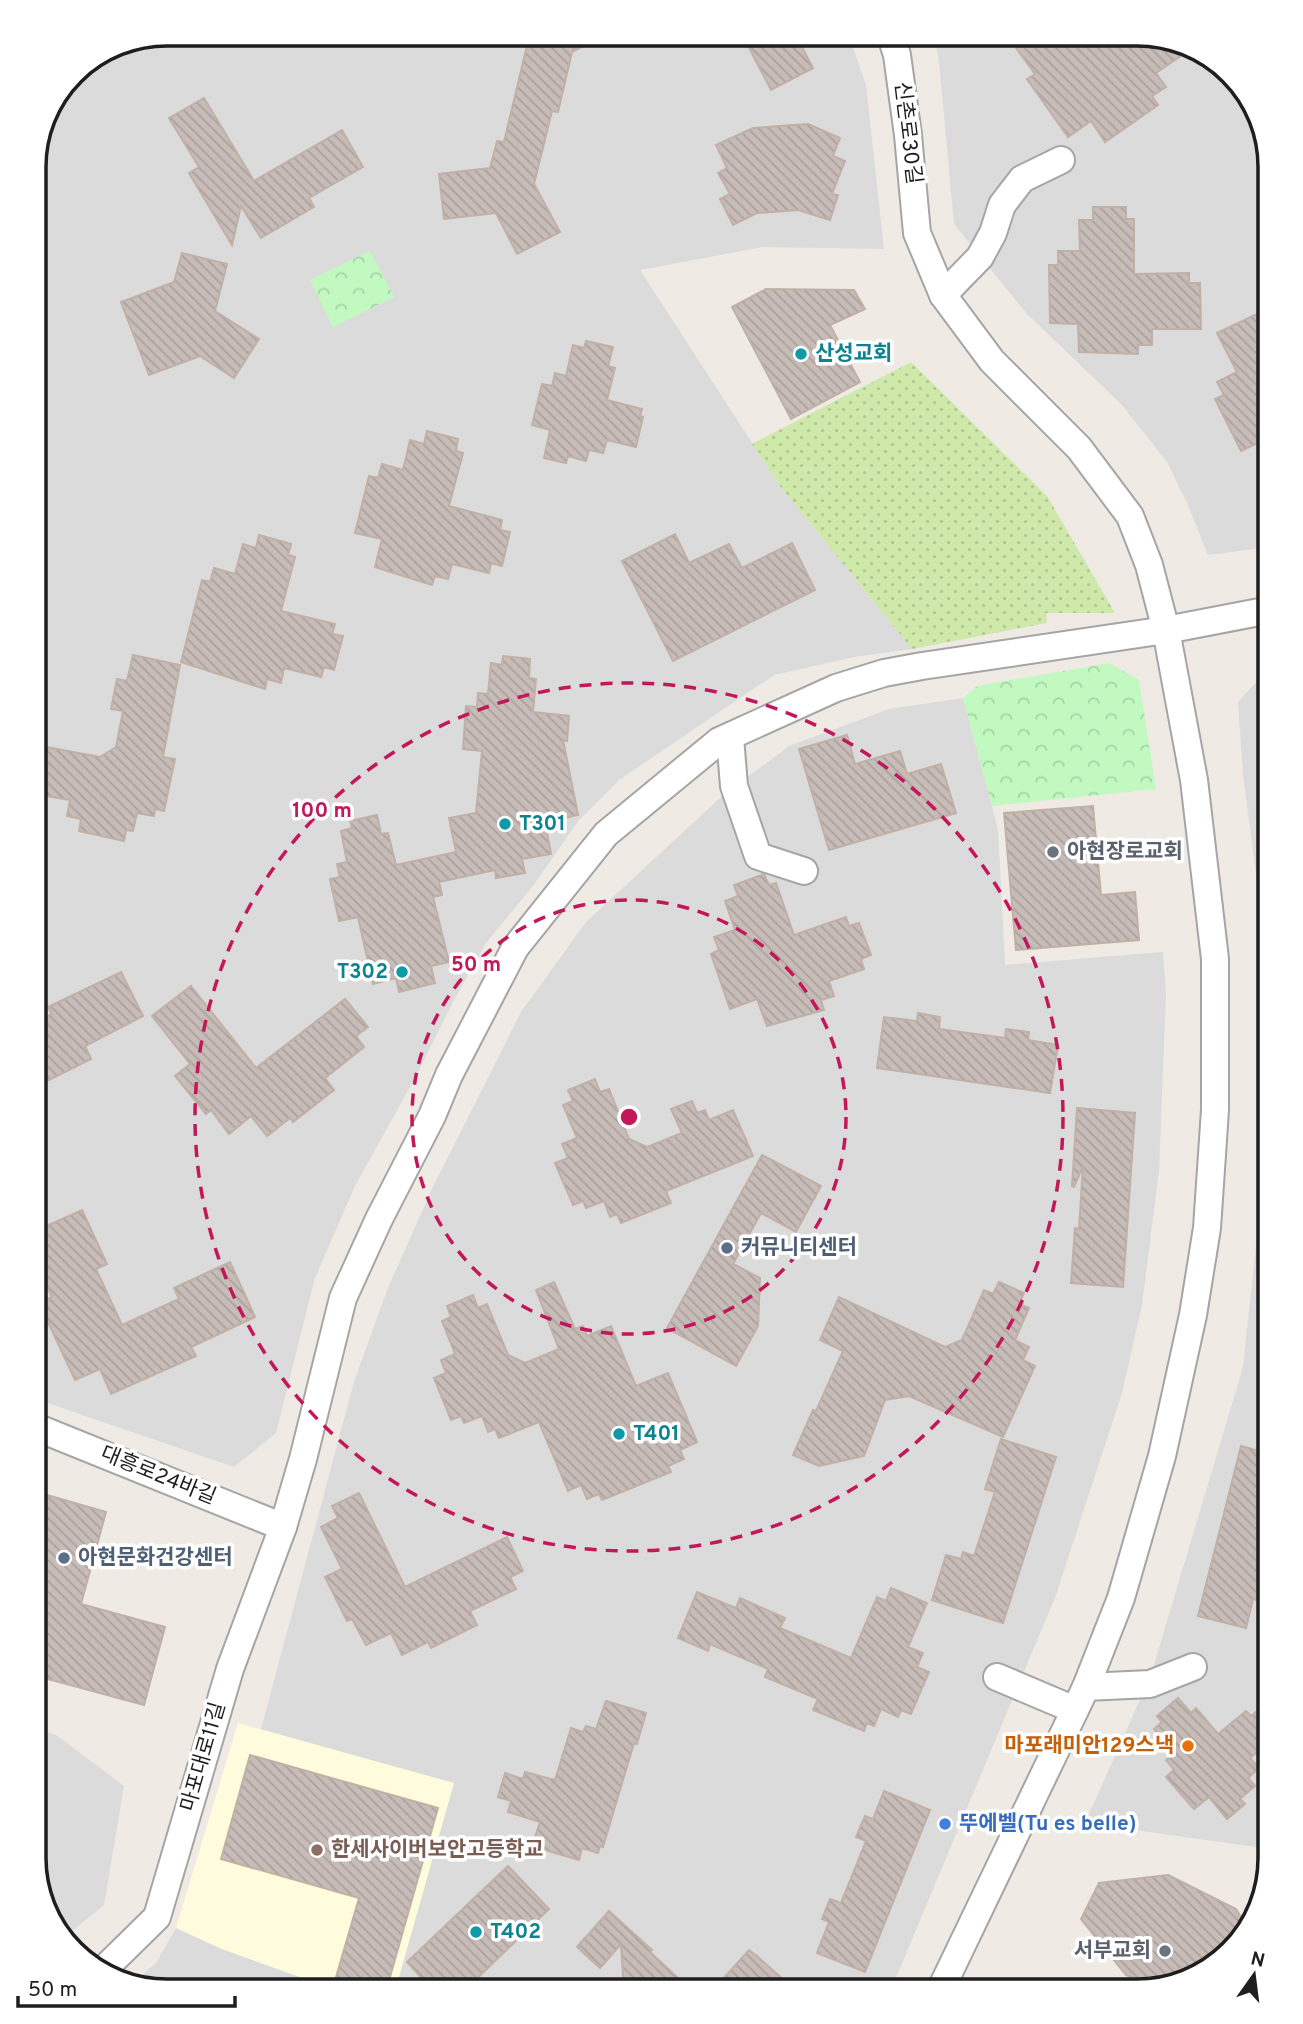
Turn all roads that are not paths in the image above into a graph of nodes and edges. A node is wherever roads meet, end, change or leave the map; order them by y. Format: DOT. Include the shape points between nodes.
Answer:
graph roads {
  1 [pos="894,46"];
  2 [pos="1061,160"];
  3 [pos="943,295"];
  4 [pos="1258,612"];
  5 [pos="1166,630"];
  6 [pos="730,737"];
  7 [pos="804,871"];
  8 [pos="46,1431"];
  9 [pos="283,1527"];
  10 [pos="1193,1667"];
  11 [pos="997,1677"];
  12 [pos="1081,1699"];
  13 [pos="110,1964"];
  14 [pos="946,1979"];
  1 -- 3 [label="street, 신촌로30길" via="917,233"];
  2 -- 3 [label="street" via="1022,179 1002,205 980,257"];
  3 -- 5 [label="street, 신촌로30길" via="992,361 1079,448 1130,516"];
  4 -- 5 [label="street, 마포대로11길"];
  5 -- 6 [label="street, 마포대로11길" via="884,673 836,688"];
  5 -- 12 [label="street, 신촌로30길" via="1194,780 1215,959 1215,1110 1207,1228 1162,1456 1121,1598"];
  6 -- 7 [label="street" via="734,786 758,856"];
  6 -- 9 [label="street, 마포대로11길" via="719,741 606,834 515,948 449,1074 343,1298"];
  8 -- 9 [label="street, 대흥로24바길"];
  9 -- 13 [label="street, 마포대로11길" via="230,1669 157,1917"];
  10 -- 12 [label="street" via="1150,1684"];
  11 -- 12 [label="street"];
  12 -- 14 [label="street, 신촌로30길"];
}
